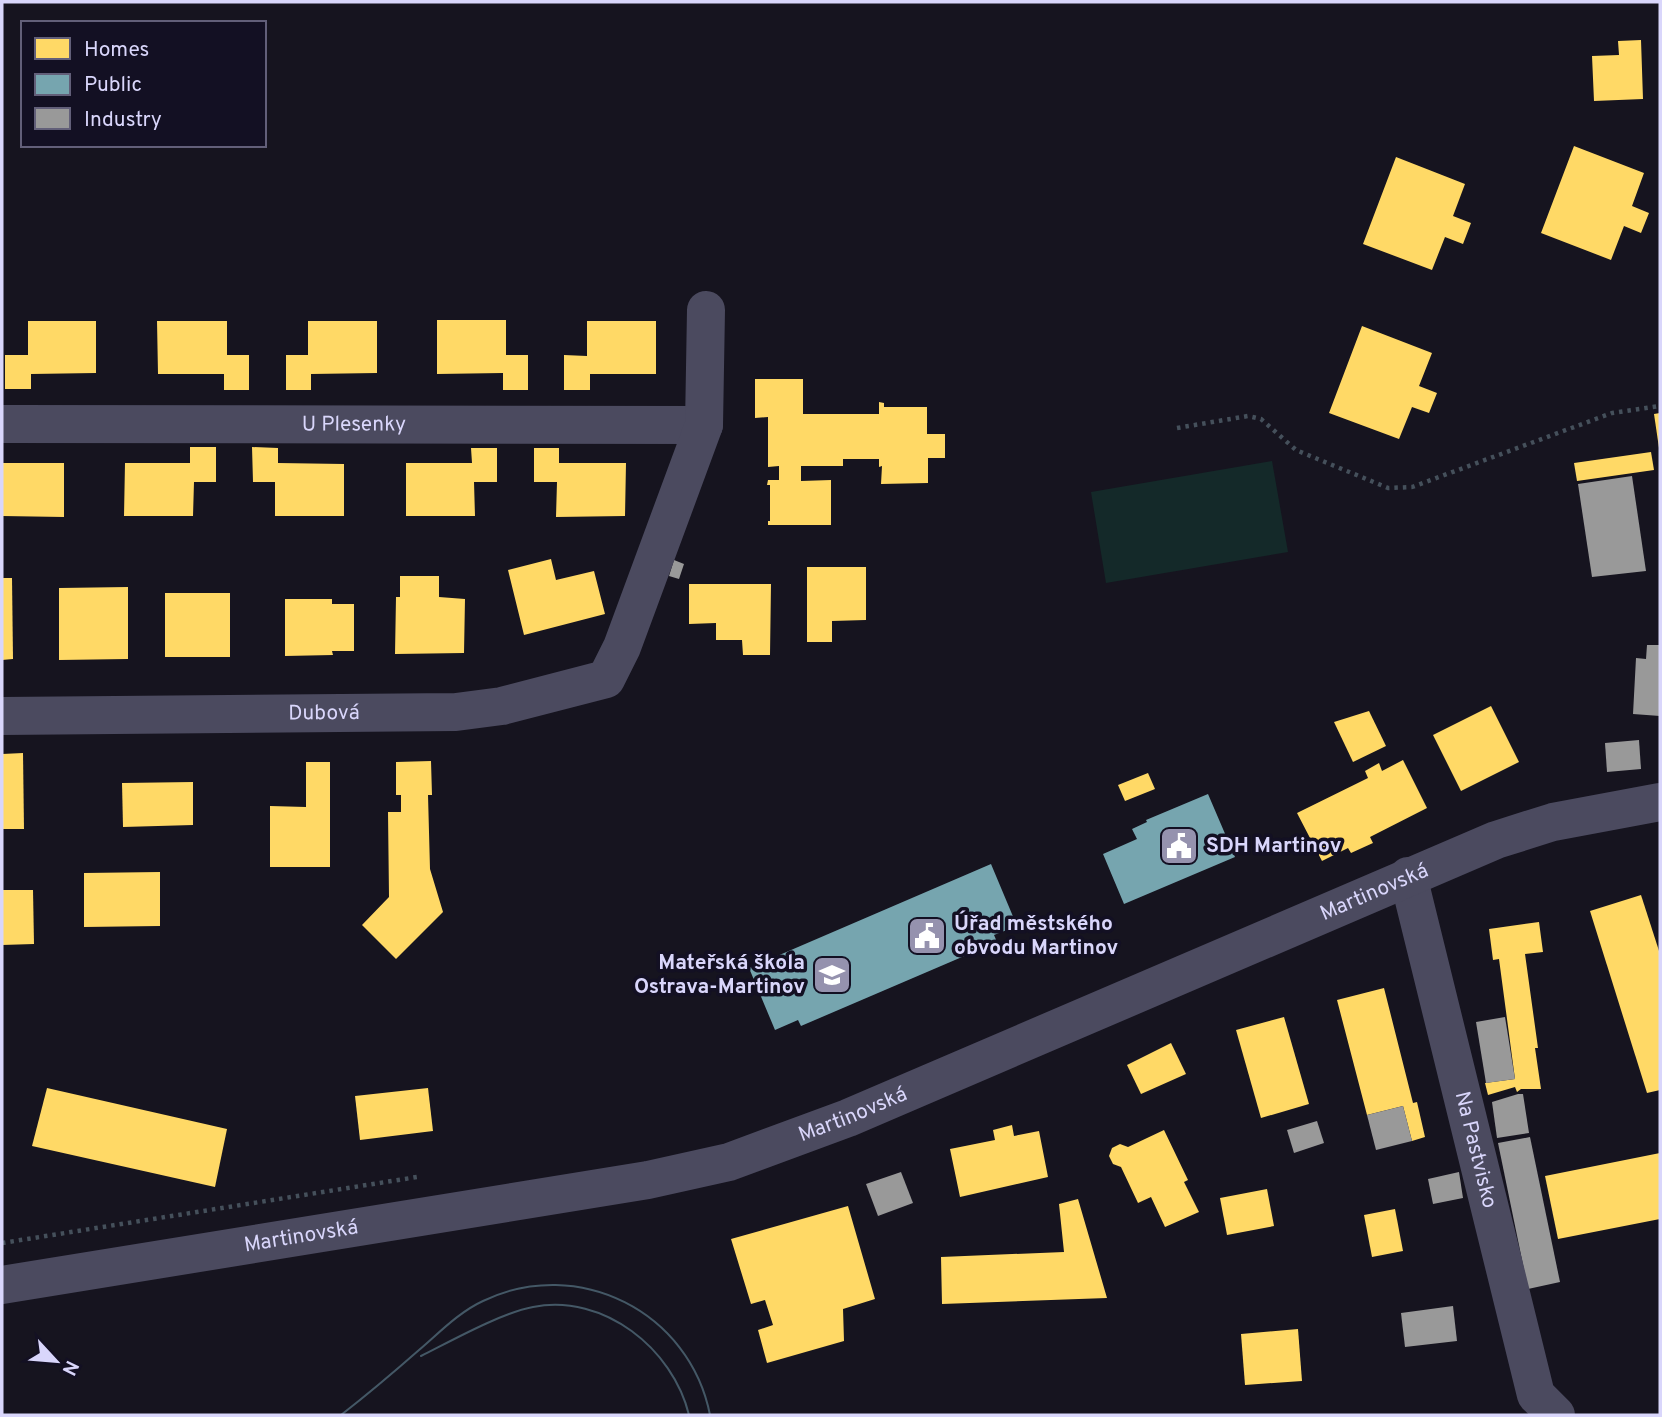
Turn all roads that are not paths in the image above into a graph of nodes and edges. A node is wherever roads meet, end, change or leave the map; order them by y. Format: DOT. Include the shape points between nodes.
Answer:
graph roads {
  1 [pos="706,310"];
  2 [pos="2,424"];
  3 [pos="704,425"];
  4 [pos="2,716"];
  5 [pos="1660,802"];
  6 [pos="1408,876"];
  7 [pos="2,1285"];
  8 [pos="1556,1415"];
  1 -- 3 [label="street"];
  2 -- 3 [label="street, U Plesenky"];
  3 -- 4 [label="street, Dubová" via="606,679 502,706 456,712"];
  5 -- 6 [label="street, Martinovská" via="1524,830"];
  6 -- 7 [label="street, Martinovská" via="895,1099 729,1162 648,1180"];
  6 -- 8 [label="street, Na Pastvisko" via="1536,1395"];
}
